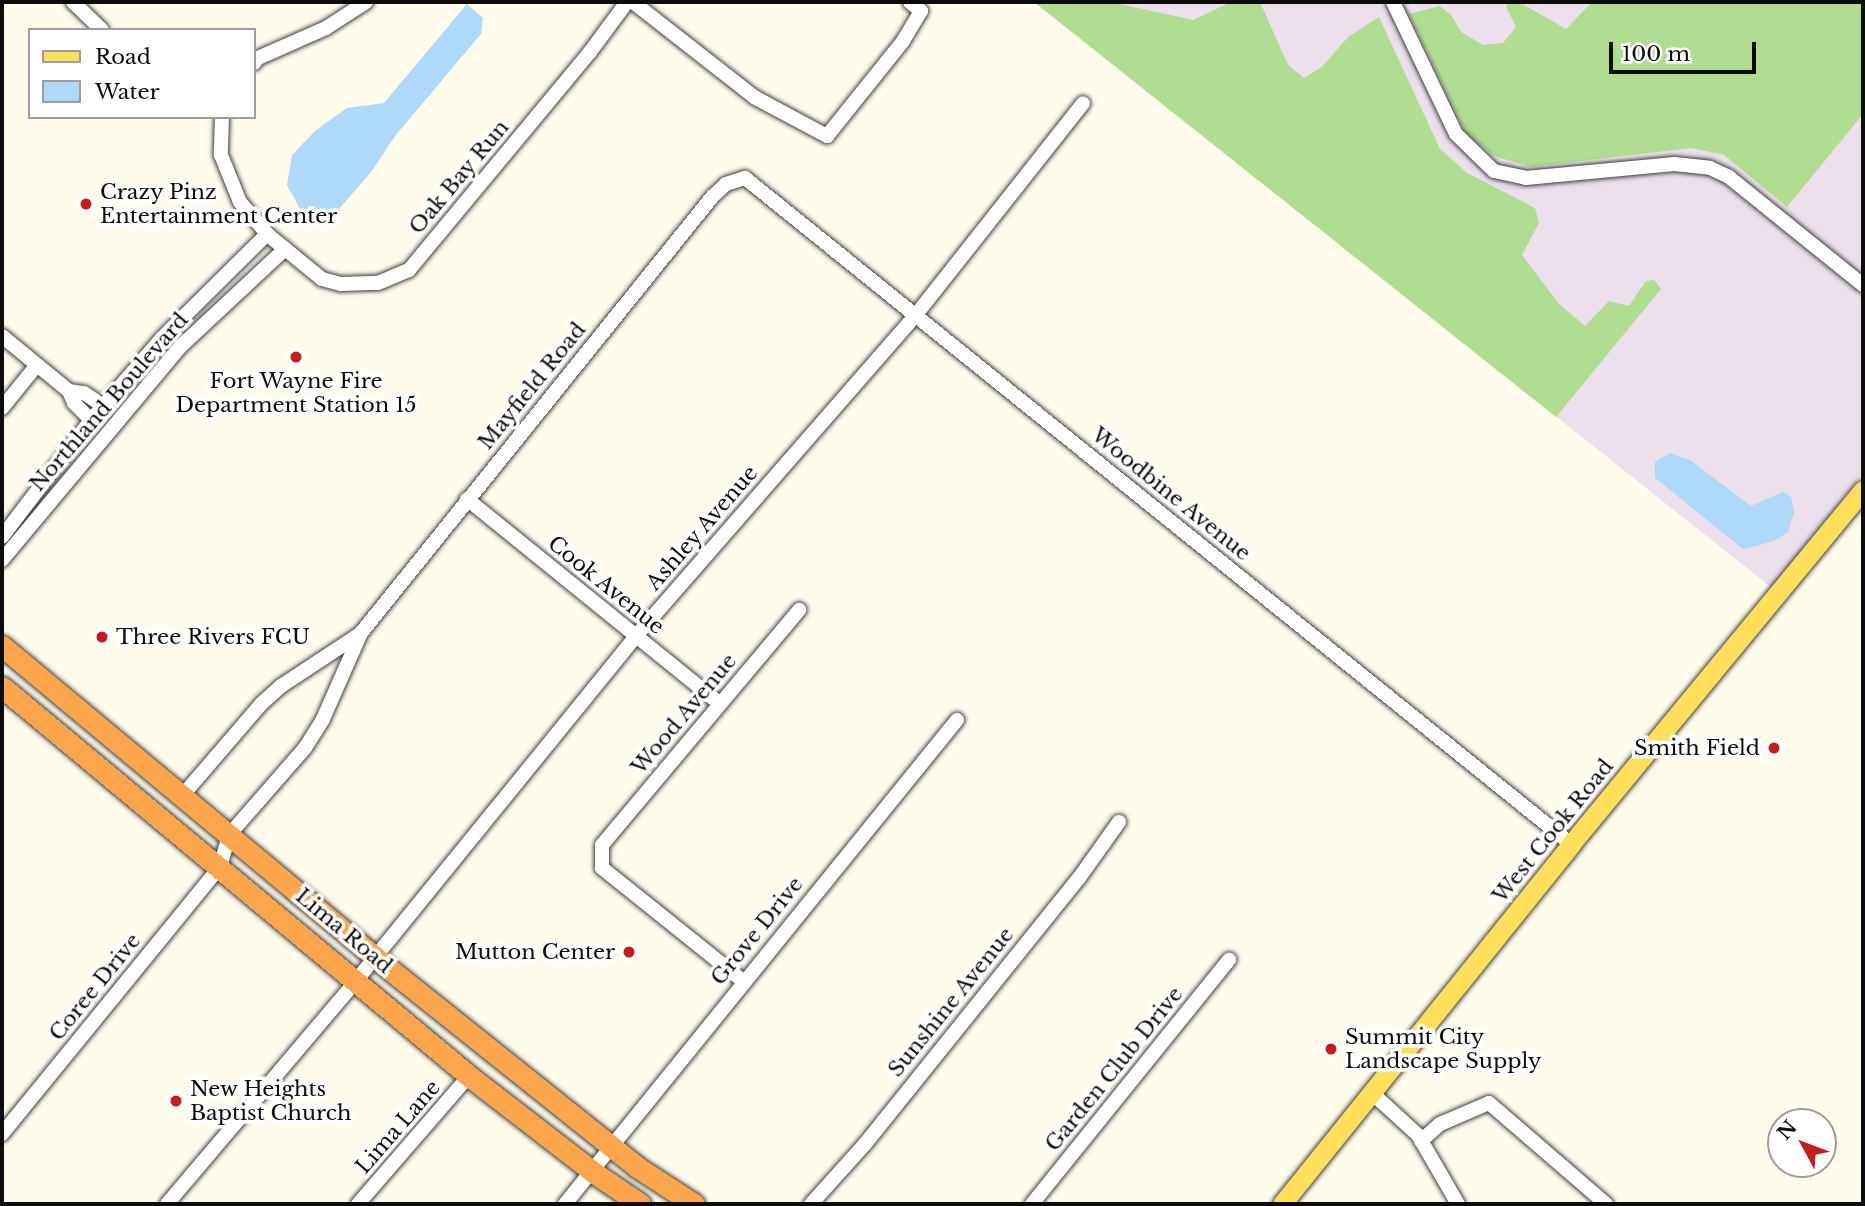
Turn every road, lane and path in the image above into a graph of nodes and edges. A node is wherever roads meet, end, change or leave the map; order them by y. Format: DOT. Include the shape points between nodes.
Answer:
graph roads {
  1 [pos="73,2"];
  2 [pos="366,2"];
  3 [pos="627,2"];
  4 [pos="633,2"];
  5 [pos="1393,2"];
  6 [pos="916,6"];
  7 [pos="100,28"];
  8 [pos="256,61"];
  9 [pos="1083,103"];
  10 [pos="222,119"];
  11 [pos="745,178"];
  12 [pos="267,234"];
  13 [pos="285,249"];
  14 [pos="1863,285"];
  15 [pos="205,295"];
  16 [pos="221,309"];
  17 [pos="915,316"];
  18 [pos="2,336"];
  19 [pos="37,365"];
  20 [pos="69,391"];
  21 [pos="103,406"];
  22 [pos="2,408"];
  23 [pos="91,420"];
  24 [pos="1863,490"];
  25 [pos="467,499"];
  26 [pos="2,537"];
  27 [pos="2,560"];
  28 [pos="799,610"];
  29 [pos="361,633"];
  30 [pos="635,637"];
  31 [pos="2,646"];
  32 [pos="2,687"];
  33 [pos="719,703"];
  34 [pos="957,720"];
  35 [pos="182,796"];
  36 [pos="1119,821"];
  37 [pos="229,835"];
  38 [pos="1571,844"];
  39 [pos="220,867"];
  40 [pos="375,957"];
  41 [pos="1228,960"];
  42 [pos="743,981"];
  43 [pos="355,982"];
  44 [pos="469,1076"];
  45 [pos="1372,1093"];
  46 [pos="2,1134"];
  47 [pos="1421,1141"];
  48 [pos="611,1146"];
  49 [pos="593,1172"];
  50 [pos="167,1204"];
  51 [pos="358,1204"];
  52 [pos="565,1204"];
  53 [pos="640,1204"];
  54 [pos="694,1204"];
  55 [pos="811,1204"];
  56 [pos="1032,1204"];
  57 [pos="1282,1204"];
  58 [pos="1458,1204"];
  59 [pos="1606,1204"];
  1 -- 7 [label="street"];
  2 -- 8 [label="street" via="326,28"];
  3 -- 13 [label="street, Oak Bay Run" via="409,270 379,283 341,284 322,279"];
  4 -- 6 [label="street" via="754,97 827,136 903,41"];
  5 -- 14 [label="street" via="1456,134 1494,171 1526,178 1674,164 1710,168 1729,177"];
  9 -- 17 [label="street, Ashley Avenue"];
  10 -- 12 [label="street, Oak Bay Run" via="221,155 240,202"];
  11 -- 17 [label="street, Woodbine Avenue"];
  11 -- 25 [label="street, Mayfield Road" via="726,184 712,197"];
  12 -- 13 [label="street, Oak Bay Run"];
  12 -- 15 [label="street, Northland Boulevard"];
  13 -- 16 [label="street, Northland Boulevard"];
  15 -- 16 [label="street"];
  15 -- 21 [label="street, Northland Boulevard"];
  16 -- 27 [label="street, Northland Boulevard" via="181,345"];
  17 -- 30 [label="street, Ashley Avenue"];
  17 -- 38 [label="street, Woodbine Avenue"];
  18 -- 19 [label="street"];
  19 -- 20 [label="street"];
  19 -- 22 [label="street"];
  20 -- 21 [label="street" via="84,393"];
  20 -- 23 [label="street"];
  21 -- 23 [label="street, Northland Boulevard"];
  23 -- 26 [label="street, Northland Boulevard"];
  24 -- 38 [label="main road, West Cook Road"];
  25 -- 29 [label="street, Mayfield Road"];
  25 -- 30 [label="street, Cook Avenue"];
  28 -- 33 [label="street, Wood Avenue"];
  29 -- 35 [label="street" via="261,704"];
  29 -- 37 [label="street" via="305,748"];
  30 -- 33 [label="street, Cook Avenue"];
  30 -- 40 [label="street, Ashley Avenue"];
  31 -- 35 [label="highway, Lima Road"];
  32 -- 39 [label="highway, Lima Road"];
  33 -- 42 [label="street, Wood Avenue" via="602,845 602,867"];
  34 -- 42 [label="street, Grove Drive"];
  35 -- 37 [label="highway, Lima Road"];
  36 -- 55 [label="street, Sunshine Avenue" via="1079,878 865,1144"];
  37 -- 39 [label="street"];
  37 -- 40 [label="highway, Lima Road"];
  38 -- 45 [label="main road, West Cook Road"];
  39 -- 43 [label="highway, Lima Road"];
  39 -- 46 [label="street, Coree Drive"];
  40 -- 43 [label="street, Ashley Avenue"];
  40 -- 48 [label="highway, Lima Road"];
  41 -- 56 [label="street, Garden Club Drive"];
  42 -- 48 [label="street, Grove Drive"];
  43 -- 44 [label="highway, Lima Road"];
  43 -- 50 [label="street, Ashley Avenue"];
  44 -- 49 [label="highway, Lima Road"];
  44 -- 51 [label="street, Lima Lane"];
  45 -- 47 [label="street"];
  45 -- 57 [label="main road, West Cook Road"];
  47 -- 58 [label="street"];
  47 -- 59 [label="street" via="1450,1118 1489,1103"];
  48 -- 49 [label="street, Grove Drive"];
  48 -- 54 [label="highway, Lima Road"];
  49 -- 52 [label="street, Grove Drive"];
  49 -- 53 [label="highway, Lima Road"];
}
